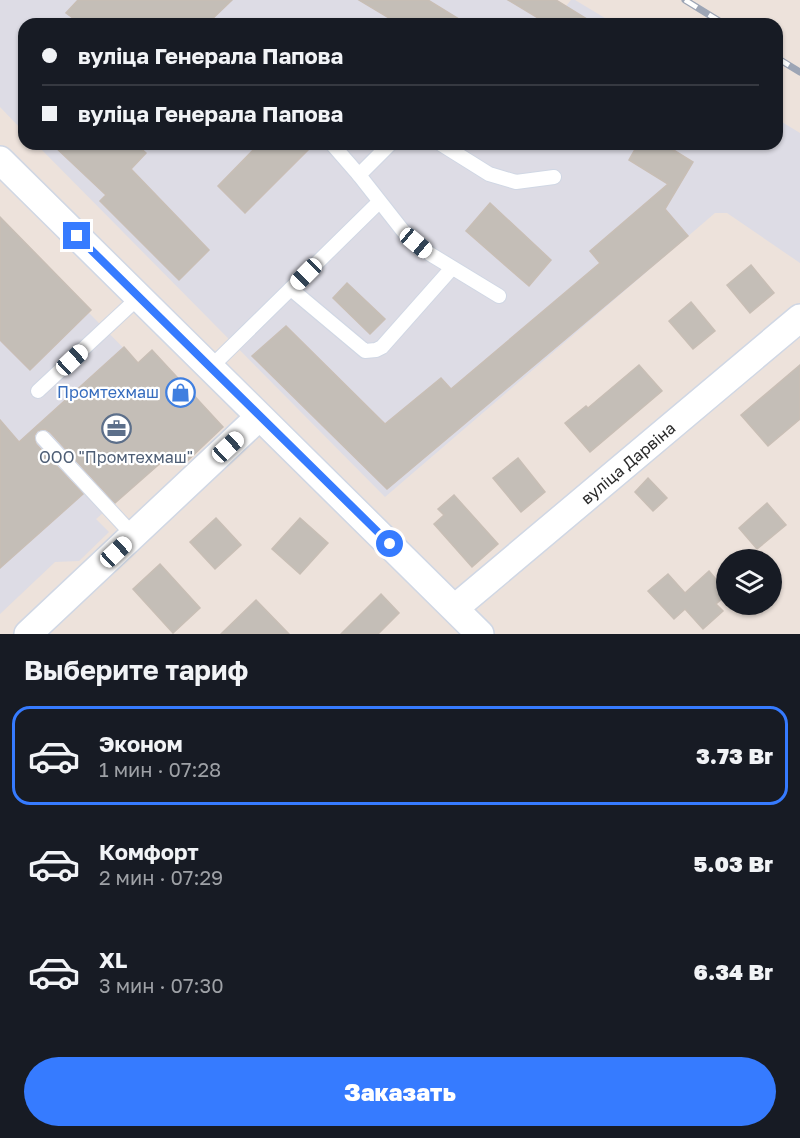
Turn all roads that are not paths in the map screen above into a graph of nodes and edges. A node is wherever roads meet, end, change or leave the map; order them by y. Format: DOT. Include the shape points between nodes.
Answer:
graph roads {
  1 [pos="337,150"];
  2 [pos="384,150"];
  3 [pos="451,150"];
  4 [pos="0,160"];
  5 [pos="359,175"];
  6 [pos="554,177"];
  7 [pos="379,202"];
  8 [pos="452,268"];
  9 [pos="291,289"];
  10 [pos="499,296"];
  11 [pos="139,297"];
  12 [pos="800,318"];
  13 [pos="210,368"];
  14 [pos="38,391"];
  15 [pos="259,417"];
  16 [pos="43,438"];
  17 [pos="133,536"];
  18 [pos="455,608"];
  19 [pos="28,634"];
  20 [pos="480,634"];
  1 -- 5 [label="lane"];
  2 -- 5 [label="lane"];
  3 -- 6 [label="lane" via="489,174 516,182"];
  4 -- 11 [label="street"];
  5 -- 7 [label="lane"];
  7 -- 8 [label="lane" via="403,231"];
  7 -- 9 [label="lane"];
  8 -- 9 [label="lane" via="376,350 365,351"];
  8 -- 10 [label="lane"];
  9 -- 13 [label="lane"];
  11 -- 13 [label="street"];
  11 -- 14 [label="lane"];
  12 -- 18 [label="street, вуліца Дарвіна"];
  13 -- 15 [label="street"];
  15 -- 17 [label="street"];
  15 -- 18 [label="street"];
  16 -- 17 [label="lane"];
  17 -- 19 [label="street"];
  18 -- 20 [label="street"];
}
